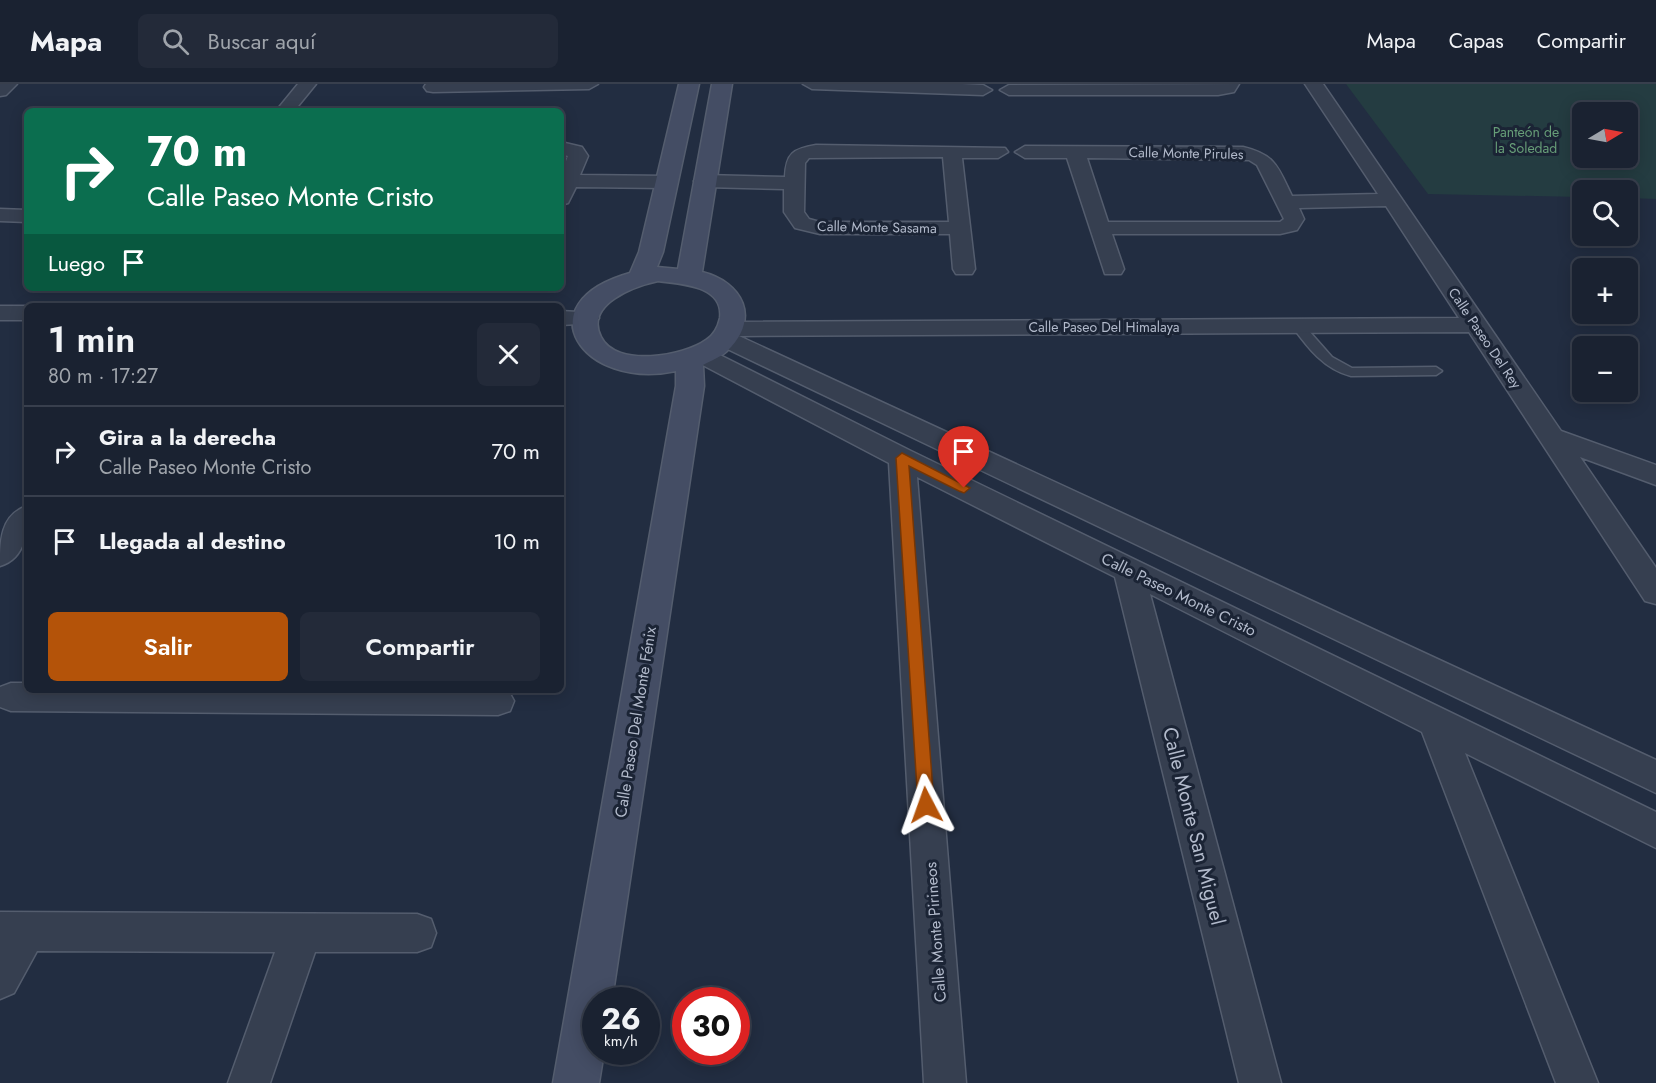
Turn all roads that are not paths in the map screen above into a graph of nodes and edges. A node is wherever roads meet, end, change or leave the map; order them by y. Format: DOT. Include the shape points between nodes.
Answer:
graph roads {
  1 [pos="8,84"];
  2 [pos="307,84"];
  3 [pos="589,84"];
  4 [pos="689,84"];
  5 [pos="722,84"];
  6 [pos="812,84"];
  7 [pos="1230,84"];
  8 [pos="1314,84"];
  9 [pos="940,86"];
  10 [pos="1060,87"];
  11 [pos="984,90"];
  12 [pos="1009,90"];
  13 [pos="0,91"];
  14 [pos="431,91"];
  15 [pos="287,108"];
  16 [pos="564,149"];
  17 [pos="952,152"];
  18 [pos="998,152"];
  19 [pos="1024,152"];
  20 [pos="1075,152"];
  21 [pos="569,181"];
  22 [pos="704,181"];
  23 [pos="667,182"];
  24 [pos="794,183"];
  25 [pos="564,193"];
  26 [pos="1392,200"];
  27 [pos="1286,202"];
  28 [pos="0,215"];
  29 [pos="24,216"];
  30 [pos="960,228"];
  31 [pos="1100,228"];
  32 [pos="964,269"];
  33 [pos="1113,269"];
  34 [pos="689,276"];
  35 [pos="642,277"];
  36 [pos="0,313"];
  37 [pos="24,313"];
  38 [pos="564,318"];
  39 [pos="587,318"];
  40 [pos="1476,325"];
  41 [pos="1298,326"];
  42 [pos="713,346"];
  43 [pos="1436,371"];
  44 [pos="1552,437"];
  45 [pos="902,458"];
  46 [pos="1656,474"];
  47 [pos="24,521"];
  48 [pos="0,555"];
  49 [pos="1128,569"];
  50 [pos="1656,592"];
  51 [pos="137,694"];
  52 [pos="390,695"];
  53 [pos="11,697"];
  54 [pos="498,700"];
  55 [pos="1434,719"];
  56 [pos="1656,777"];
  57 [pos="1656,831"];
  58 [pos="13,931"];
  59 [pos="302,933"];
  60 [pos="417,933"];
  61 [pos="0,979"];
  62 [pos="249,1083"];
  63 [pos="576,1083"];
  64 [pos="945,1083"];
  65 [pos="1260,1083"];
  66 [pos="1578,1083"];
  1 -- 13 [label="street"];
  2 -- 15 [label="street"];
  3 -- 14 [label="street"];
  4 -- 23 [label="main road"];
  5 -- 22 [label="main road"];
  6 -- 9 [label="street"];
  7 -- 10 [label="street" via="1218,90"];
  8 -- 26 [label="street, Calle Paseo Del Rey"];
  9 -- 11 [label="street"];
  10 -- 12 [label="street"];
  16 -- 21 [label="street" via="575,151 578,156"];
  17 -- 18 [label="street"];
  17 -- 24 [label="street" via="803,153 795,162"];
  17 -- 30 [label="street"];
  19 -- 20 [label="street, Calle Monte Pirules"];
  20 -- 27 [label="street, Calle Monte Pirules" via="1256,156 1265,162"];
  20 -- 31 [label="street"];
  21 -- 23 [label="street"];
  21 -- 25 [label="street"];
  22 -- 24 [label="street"];
  22 -- 34 [label="main road"];
  23 -- 35 [label="main road"];
  24 -- 30 [label="street, Calle Monte Sasama" via="794,212 802,224 820,228"];
  26 -- 27 [label="street"];
  26 -- 40 [label="street, Calle Paseo Del Rey"];
  27 -- 31 [label="street" via="1294,219 1290,226 1280,228"];
  28 -- 29 [label="street"];
  30 -- 32 [label="street"];
  31 -- 33 [label="street"];
  34 -- 35 [label="main road"];
  34 -- 42 [label="main road" via="708,281 732,302 735,315"];
  35 -- 39 [label="main road" via="602,294"];
  36 -- 37 [label="street"];
  38 -- 39 [label="street"];
  39 -- 42 [label="main road" via="588,338 599,351 616,361 656,366"];
  40 -- 41 [label="street, Calle Paseo Del Himalaya"];
  40 -- 44 [label="street, Calle Paseo Del Rey"];
  41 -- 42 [label="street, Calle Paseo Del Himalaya"];
  41 -- 43 [label="lane" via="1329,363 1340,369"];
  42 -- 45 [label="street, Calle Paseo Monte Cristo"];
  42 -- 56 [label="street"];
  42 -- 63 [label="main road, Calle Paseo Del Monte Fénix" via="690,386"];
  44 -- 46 [label="street"];
  44 -- 50 [label="street, Calle Paseo Del Rey"];
  45 -- 49 [label="street, Calle Paseo Monte Cristo"];
  45 -- 64 [label="street, Calle Monte Pirineos"];
  47 -- 48 [label="street"];
  49 -- 55 [label="street, Calle Paseo Monte Cristo"];
  49 -- 65 [label="street, Calle Monte San Miguel"];
  51 -- 52 [label="street"];
  51 -- 53 [label="street"];
  52 -- 54 [label="street"];
  55 -- 57 [label="street, Calle Paseo Monte Cristo"];
  55 -- 66 [label="street"];
  58 -- 59 [label="street"];
  58 -- 61 [label="street"];
  59 -- 60 [label="street"];
  59 -- 62 [label="street"];
}
